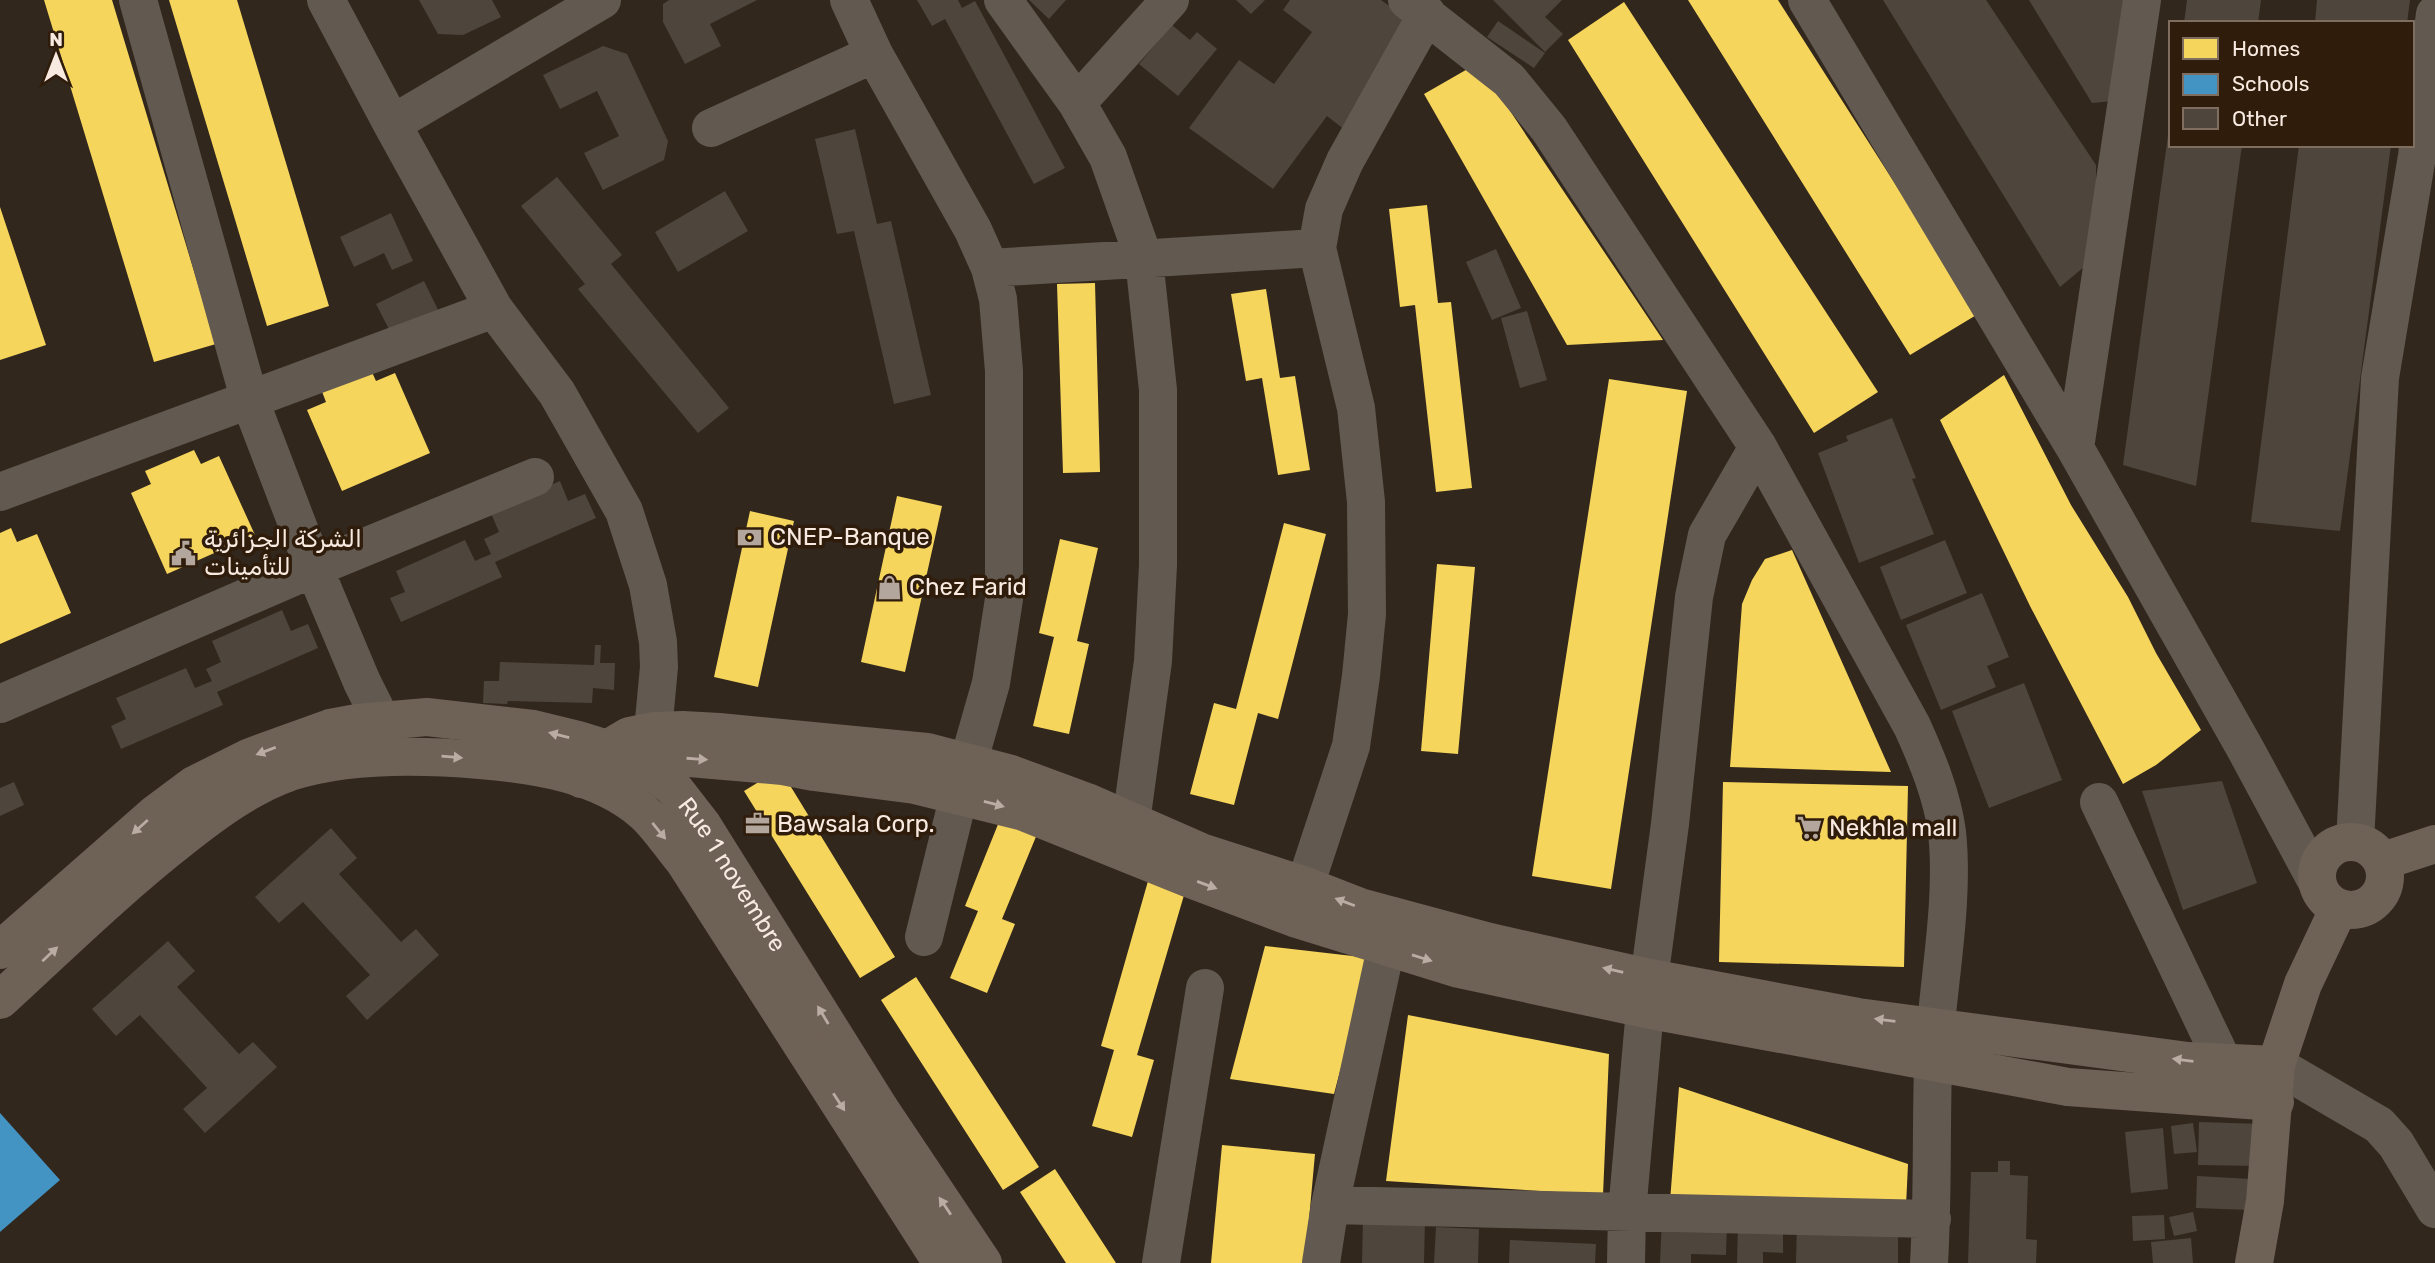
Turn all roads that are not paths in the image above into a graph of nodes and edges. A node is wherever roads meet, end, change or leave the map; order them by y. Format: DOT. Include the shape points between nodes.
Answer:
graph roads {
  1 [pos="138,0"];
  2 [pos="326,0"];
  3 [pos="601,0"];
  4 [pos="849,0"];
  5 [pos="1003,0"];
  6 [pos="1170,0"];
  7 [pos="1807,0"];
  8 [pos="2138,4"];
  9 [pos="1417,7"];
  10 [pos="2435,14"];
  11 [pos="874,54"];
  12 [pos="1077,103"];
  13 [pos="392,124"];
  14 [pos="711,128"];
  15 [pos="2426,157"];
  16 [pos="1317,248"];
  17 [pos="1144,259"];
  18 [pos="990,268"];
  19 [pos="494,309"];
  20 [pos="249,398"];
  21 [pos="1758,447"];
  22 [pos="2075,448"];
  23 [pos="535,477"];
  24 [pos="0,492"];
  25 [pos="314,568"];
  26 [pos="0,704"];
  27 [pos="381,720"];
  28 [pos="332,745"];
  29 [pos="607,748"];
  30 [pos="393,757"];
  31 [pos="643,763"];
  32 [pos="581,779"];
  33 [pos="963,779"];
  34 [pos="2098,802"];
  35 [pos="1131,821"];
  36 [pos="2435,844"];
  37 [pos="2369,852"];
  38 [pos="2328,895"];
  39 [pos="1300,902"];
  40 [pos="1390,932"];
  41 [pos="924,937"];
  42 [pos="0,950"];
  43 [pos="1205,988"];
  44 [pos="1648,994"];
  45 [pos="0,1000"];
  46 [pos="1935,1045"];
  47 [pos="2224,1064"];
  48 [pos="2275,1083"];
  49 [pos="1330,1205"];
  50 [pos="2435,1209"];
  51 [pos="1627,1212"];
  52 [pos="1931,1219"];
  53 [pos="942,1263"];
  54 [pos="984,1263"];
  55 [pos="1161,1263"];
  56 [pos="1321,1263"];
  57 [pos="1626,1263"];
  58 [pos="1928,1263"];
  59 [pos="2254,1263"];
  1 -- 20 [label="street"];
  2 -- 13 [label="street"];
  3 -- 13 [label="street"];
  4 -- 11 [label="street"];
  5 -- 12 [label="street"];
  6 -- 12 [label="street"];
  7 -- 22 [label="street"];
  8 -- 22 [label="street"];
  9 -- 16 [label="street" via="1324,209"];
  9 -- 21 [label="street" via="1509,80 1549,129"];
  10 -- 15 [label="street"];
  11 -- 14 [label="street"];
  11 -- 18 [label="street"];
  12 -- 17 [label="street" via="1108,157"];
  13 -- 19 [label="street"];
  15 -- 37 [label="street" via="2380,378"];
  16 -- 17 [label="street"];
  16 -- 39 [label="street" via="1356,408 1366,502 1367,614 1351,746"];
  17 -- 18 [label="street"];
  17 -- 35 [label="street" via="1158,390 1158,565 1153,661"];
  18 -- 33 [label="street" via="998,299 1004,371 1004,599 991,683"];
  19 -- 20 [label="street"];
  19 -- 31 [label="street" via="557,393 624,511 648,585 659,667"];
  20 -- 24 [label="street"];
  20 -- 25 [label="street"];
  21 -- 44 [label="street" via="1707,535 1694,597"];
  21 -- 46 [label="street" via="1930,766 1947,831 1948,881"];
  22 -- 38 [label="street"];
  23 -- 25 [label="street"];
  25 -- 26 [label="street"];
  25 -- 27 [label="street"];
  27 -- 28 [label="main road, Rue 1 novembre"];
  29 -- 27 [label="main road, Rue 1 novembre, one-way" via="533,729 427,718"];
  27 -- 30 [label="street"];
  28 -- 30 [label="main road, Rue 1 novembre"];
  28 -- 42 [label="main road, one-way" via="250,757 194,785"];
  45 -- 28 [label="main road, one-way" via="130,880 212,815"];
  29 -- 31 [label="main road, Rue 1 novembre"];
  29 -- 32 [label="main road"];
  30 -- 32 [label="main road, Rue 1 novembre, one-way" via="541,766"];
  31 -- 32 [label="main road, Rue 1 novembre"];
  31 -- 33 [label="main road" via="683,730 927,752"];
  31 -- 53 [label="main road, Rue 1 novembre, one-way" via="645,814 684,861"];
  54 -- 31 [label="main road, Rue 1 novembre, one-way" via="880,1109 704,826 672,786"];
  33 -- 35 [label="main road" via="1012,774"];
  33 -- 39 [label="main road, one-way" via="1024,812 1188,878"];
  33 -- 41 [label="street"];
  34 -- 47 [label="street"];
  35 -- 39 [label="main road"];
  36 -- 37 [label="main road"];
  37 -- 38 [label="main road" via="2340,843 2329,849 2317,870"];
  37 -- 38 [label="main road" via="2386,873 2380,895 2360,909"];
  38 -- 48 [label="main road"];
  39 -- 40 [label="main road" via="1360,907"];
  40 -- 44 [label="main road" via="1490,942"];
  40 -- 49 [label="street"];
  43 -- 55 [label="street"];
  44 -- 46 [label="main road" via="1858,1017"];
  44 -- 51 [label="street"];
  47 -- 46 [label="main road, one-way"];
  46 -- 48 [label="main road" via="2068,1087"];
  46 -- 52 [label="street"];
  47 -- 48 [label="main road"];
  48 -- 50 [label="street" via="2339,1100 2379,1125 2396,1143"];
  48 -- 59 [label="main road" via="2265,1201"];
  49 -- 51 [label="street"];
  49 -- 56 [label="street"];
  51 -- 52 [label="street"];
  51 -- 57 [label="street"];
  52 -- 58 [label="street"];
}
